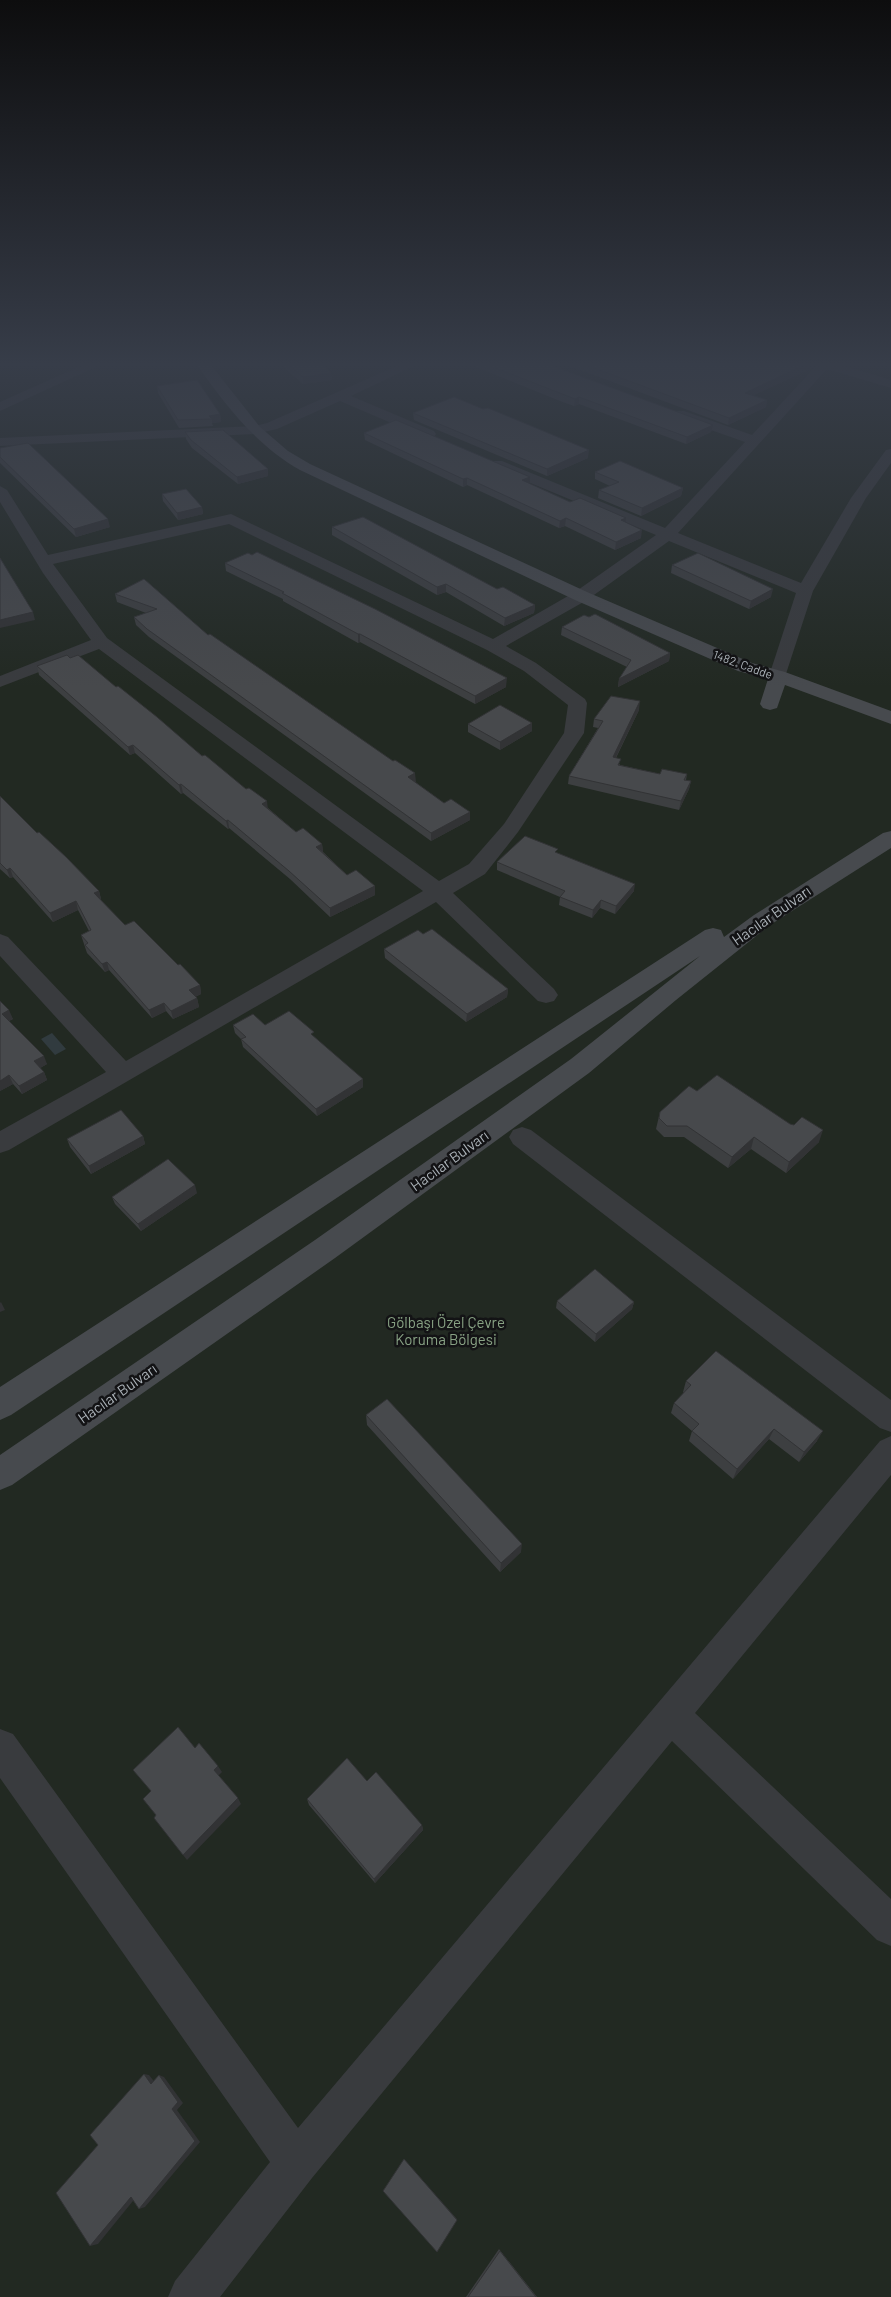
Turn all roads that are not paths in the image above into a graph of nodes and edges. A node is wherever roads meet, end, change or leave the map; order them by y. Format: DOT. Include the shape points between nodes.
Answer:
graph roads {
  1 [pos="316,472"];
  2 [pos="346,472"];
  3 [pos="517,472"];
  4 [pos="725,472"];
  5 [pos="877,472"];
  6 [pos="0,490"];
  7 [pos="667,535"];
  8 [pos="44,562"];
  9 [pos="596,585"];
  10 [pos="806,591"];
  11 [pos="613,592"];
  12 [pos="582,596"];
  13 [pos="631,600"];
  14 [pos="101,642"];
  15 [pos="493,646"];
  16 [pos="778,676"];
  17 [pos="0,682"];
  18 [pos="770,704"];
  19 [pos="891,718"];
  20 [pos="891,821"];
  21 [pos="891,838"];
  22 [pos="439,892"];
  23 [pos="0,942"];
  24 [pos="546,995"];
  25 [pos="124,1074"];
  26 [pos="522,1137"];
  27 [pos="0,1143"];
  28 [pos="0,1405"];
  29 [pos="891,1418"];
  30 [pos="891,1451"];
  31 [pos="0,1474"];
  32 [pos="671,1715"];
  33 [pos="0,1747"];
  34 [pos="891,1926"];
  35 [pos="297,2162"];
  36 [pos="191,2297"];
  1 -- 12 [label="street, 1482. Cadde"];
  2 -- 9 [label="street"];
  3 -- 7 [label="street"];
  4 -- 7 [label="street"];
  5 -- 10 [label="street" via="858,498"];
  6 -- 8 [label="street"];
  7 -- 9 [label="street"];
  7 -- 10 [label="street"];
  8 -- 14 [label="street"];
  8 -- 15 [label="street" via="231,519"];
  9 -- 11 [label="street"];
  9 -- 12 [label="street"];
  10 -- 16 [label="street"];
  12 -- 15 [label="street"];
  12 -- 16 [label="street, 1482. Cadde" via="745,667"];
  13 -- 16 [label="street, 1482. Cadde" via="756,655"];
  14 -- 17 [label="street"];
  14 -- 22 [label="street"];
  15 -- 22 [label="street" via="530,667 578,703 574,733 511,828 477,869"];
  16 -- 18 [label="street"];
  16 -- 19 [label="street"];
  20 -- 28 [label="street, Hacılar Bulvarı" via="826,860"];
  21 -- 31 [label="street, Hacılar Bulvarı" via="762,920 572,1072 325,1249"];
  22 -- 24 [label="street"];
  22 -- 25 [label="street"];
  23 -- 25 [label="street"];
  25 -- 27 [label="street"];
  26 -- 29 [label="street"];
  30 -- 32 [label="street"];
  32 -- 34 [label="street"];
  32 -- 35 [label="street"];
  33 -- 35 [label="street"];
  35 -- 36 [label="street"];
}
